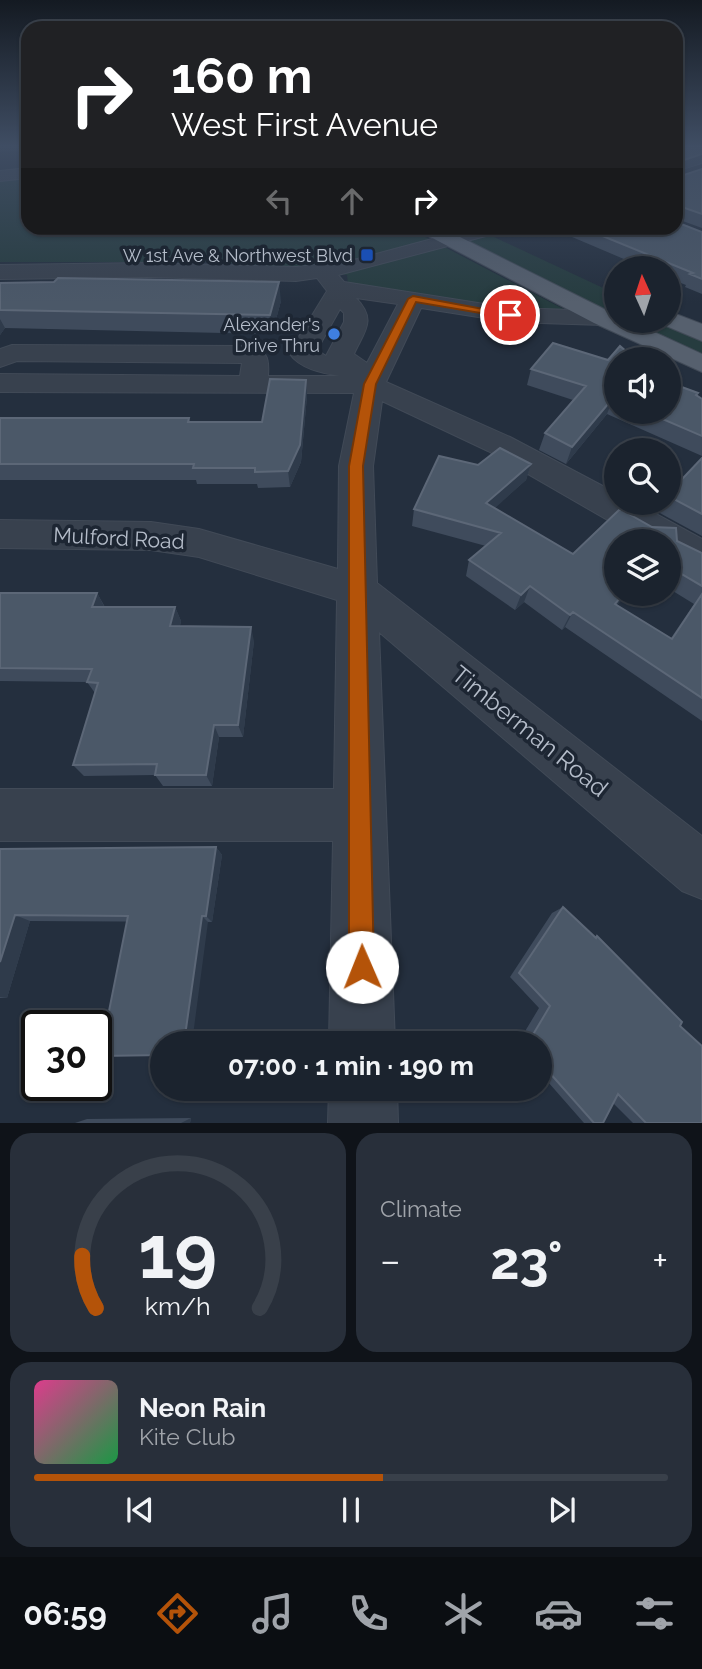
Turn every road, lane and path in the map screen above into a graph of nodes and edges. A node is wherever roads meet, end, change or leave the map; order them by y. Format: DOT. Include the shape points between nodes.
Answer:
graph roads {
  1 [pos="442,235"];
  2 [pos="467,235"];
  3 [pos="494,235"];
  4 [pos="452,240"];
  5 [pos="512,245"];
  6 [pos="0,272"];
  7 [pos="337,283"];
  8 [pos="413,299"];
  9 [pos="603,318"];
  10 [pos="681,323"];
  11 [pos="702,332"];
  12 [pos="0,359"];
  13 [pos="702,364"];
  14 [pos="358,373"];
  15 [pos="0,383"];
  16 [pos="253,384"];
  17 [pos="0,534"];
  18 [pos="702,556"];
  19 [pos="358,592"];
  20 [pos="0,815"];
  21 [pos="360,815"];
  22 [pos="702,871"];
  23 [pos="362,1031"];
  24 [pos="363,1101"];
  25 [pos="363,1123"];
  1 -- 4 [label="main road"];
  2 -- 4 [label="street"];
  3 -- 5 [label="main road"];
  4 -- 7 [label="street" via="351,267"];
  4 -- 9 [label="main road"];
  6 -- 7 [label="street" via="147,270"];
  7 -- 8 [label="street"];
  7 -- 14 [label="street" via="356,312 356,322 339,357"];
  7 -- 14 [label="street" via="302,353 323,365"];
  8 -- 9 [label="street" via="510,315"];
  8 -- 14 [label="street"];
  9 -- 13 [label="main road"];
  10 -- 11 [label="main road"];
  12 -- 16 [label="street" via="12,353 241,354 256,359"];
  14 -- 16 [label="street"];
  14 -- 18 [label="street" via="499,444"];
  14 -- 19 [label="street"];
  15 -- 16 [label="street"];
  17 -- 19 [label="street, Mulford Road" via="93,533 187,541 270,562"];
  19 -- 21 [label="street"];
  19 -- 22 [label="street, Timberman Road"];
  20 -- 21 [label="street"];
  21 -- 23 [label="street"];
  24 -- 25 [label="street"];
}
